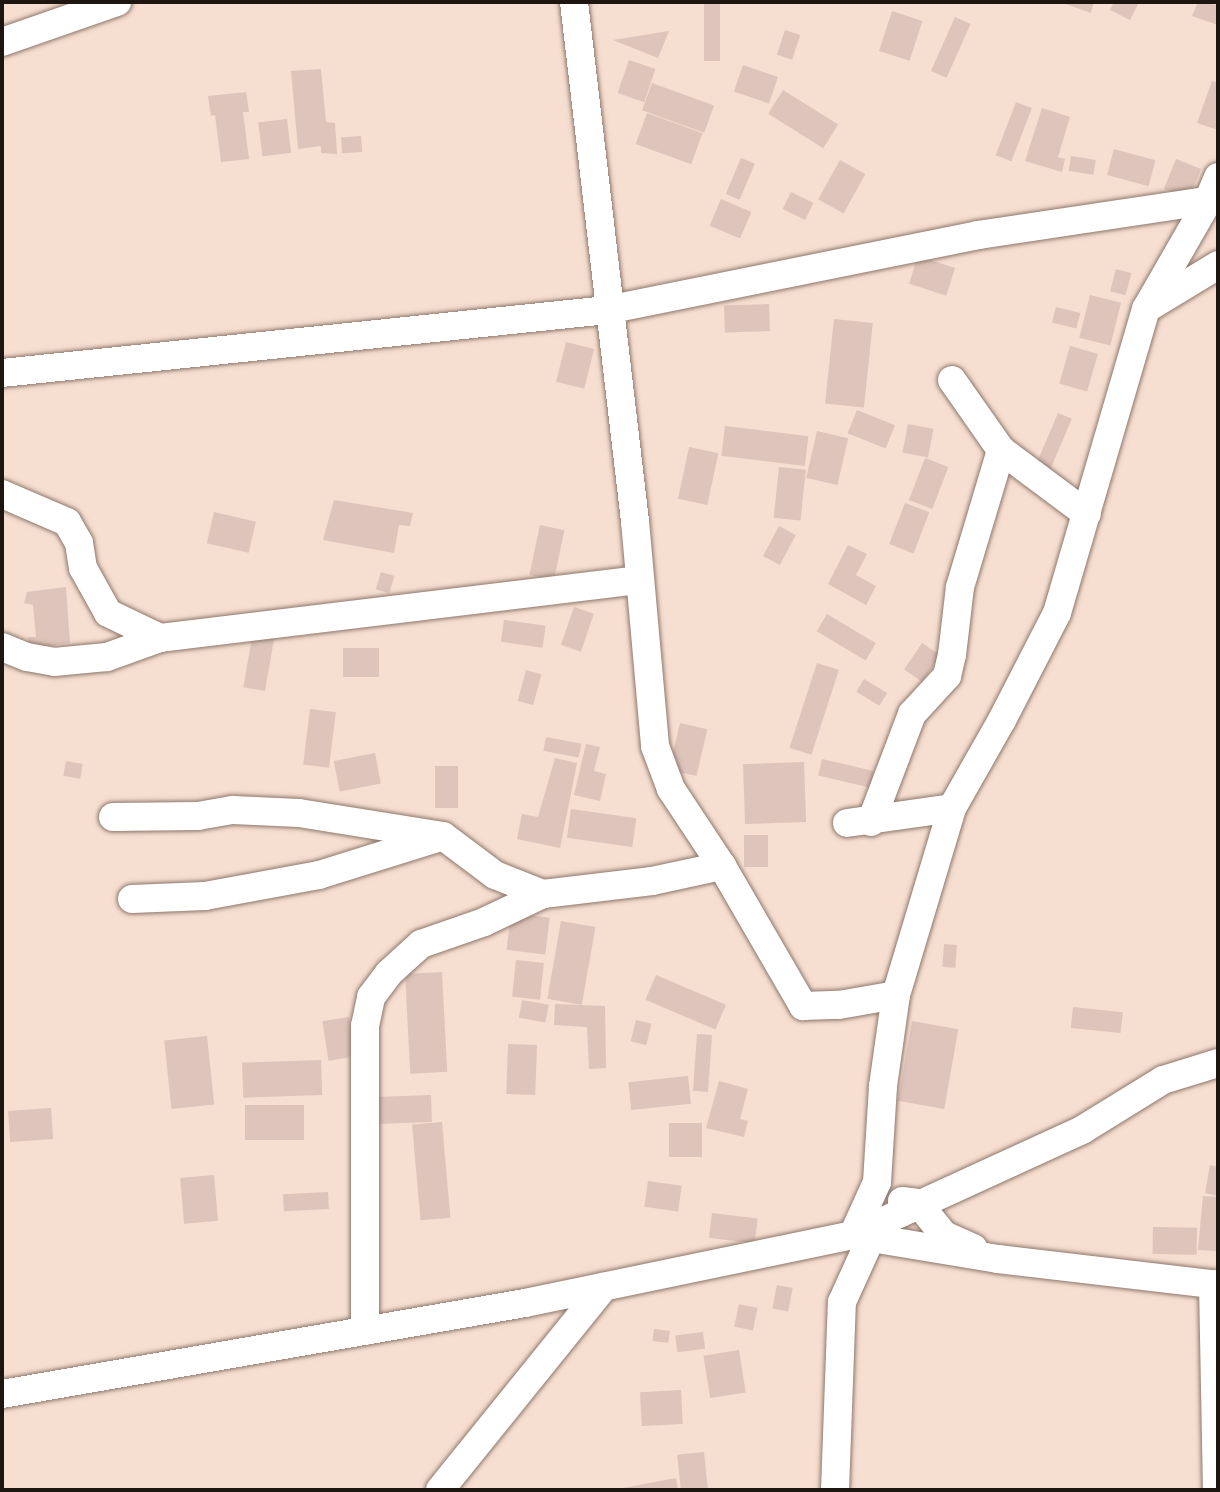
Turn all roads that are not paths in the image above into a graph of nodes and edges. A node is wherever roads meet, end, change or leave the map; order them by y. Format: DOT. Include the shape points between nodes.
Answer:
graph roads {
  1 [pos="117,2"];
  2 [pos="574,2"];
  3 [pos="2,42"];
  4 [pos="1215,192"];
  5 [pos="1218,265"];
  6 [pos="1146,309"];
  7 [pos="607,310"];
  8 [pos="2,373"];
  9 [pos="952,380"];
  10 [pos="1001,450"];
  11 [pos="2,494"];
  12 [pos="1087,514"];
  13 [pos="639,580"];
  14 [pos="160,638"];
  15 [pos="2,648"];
  16 [pos="953,808"];
  17 [pos="113,817"];
  18 [pos="443,836"];
  19 [pos="722,866"];
  20 [pos="543,894"];
  21 [pos="132,899"];
  22 [pos="896,995"];
  23 [pos="1218,1063"];
  24 [pos="877,1182"];
  25 [pos="918,1203"];
  26 [pos="862,1237"];
  27 [pos="998,1259"];
  28 [pos="1215,1285"];
  29 [pos="604,1287"];
  30 [pos="365,1331"];
  31 [pos="2,1394"];
  32 [pos="440,1490"];
  33 [pos="835,1490"];
  34 [pos="1217,1490"];
  1 -- 3 [label="street"];
  2 -- 7 [label="street"];
  4 -- 6 [label="street"];
  4 -- 7 [label="street"];
  5 -- 6 [label="street"];
  6 -- 12 [label="street"];
  7 -- 8 [label="street"];
  7 -- 13 [label="street"];
  9 -- 10 [label="street"];
  10 -- 12 [label="street"];
  10 -- 16 [label="street" via="960,586 947,676 912,714 859,822"];
  11 -- 14 [label="street" via="67,522 79,543 83,568 108,612"];
  12 -- 16 [label="street" via="1057,613"];
  13 -- 14 [label="street"];
  13 -- 19 [label="street" via="655,746 671,789"];
  14 -- 15 [label="street" via="107,657 54,662"];
  16 -- 22 [label="street"];
  17 -- 18 [label="street" via="198,816 233,810 299,813"];
  18 -- 20 [label="street" via="495,875"];
  18 -- 21 [label="street" via="319,875 205,897"];
  19 -- 20 [label="street" via="652,881"];
  19 -- 22 [label="street" via="803,1006"];
  20 -- 30 [label="street" via="484,922 421,944 370,997 365,1026"];
  22 -- 24 [label="street" via="883,1086"];
  23 -- 25 [label="street" via="1163,1080 1082,1130"];
  24 -- 25 [label="street" via="902,1201"];
  24 -- 26 [label="street"];
  25 -- 26 [label="street"];
  25 -- 27 [label="street" via="944,1235"];
  26 -- 27 [label="street"];
  26 -- 29 [label="street"];
  26 -- 33 [label="street" via="842,1302"];
  27 -- 28 [label="street"];
  28 -- 34 [label="street"];
  29 -- 30 [label="street"];
  29 -- 32 [label="street"];
  30 -- 31 [label="street"];
}
